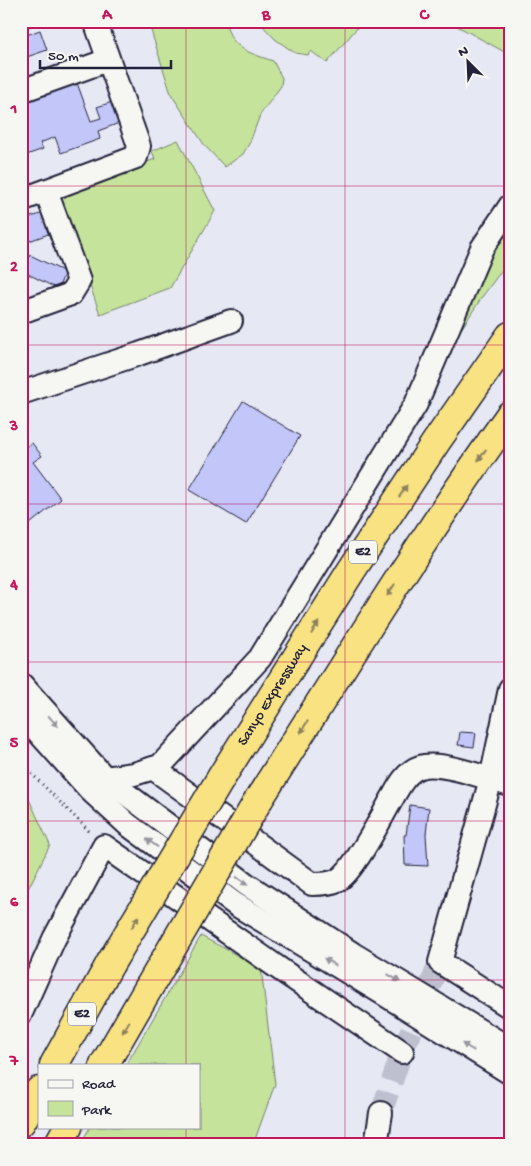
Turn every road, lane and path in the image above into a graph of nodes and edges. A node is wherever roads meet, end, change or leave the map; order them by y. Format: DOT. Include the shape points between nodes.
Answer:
graph roads {
  1 [pos="95,21"];
  2 [pos="108,60"];
  3 [pos="21,91"];
  4 [pos="46,191"];
  5 [pos="21,200"];
  6 [pos="510,206"];
  7 [pos="21,312"];
  8 [pos="231,321"];
  9 [pos="510,336"];
  10 [pos="21,393"];
  11 [pos="510,416"];
  12 [pos="21,684"];
  13 [pos="510,689"];
  14 [pos="21,713"];
  15 [pos="21,763"];
  16 [pos="153,768"];
  17 [pos="105,778"];
  18 [pos="500,782"];
  19 [pos="104,846"];
  20 [pos="510,1008"];
  21 [pos="21,1013"];
  22 [pos="510,1049"];
  23 [pos="402,1052"];
  24 [pos="55,1064"];
  25 [pos="105,1064"];
  26 [pos="510,1073"];
  27 [pos="38,1093"];
  28 [pos="381,1112"];
  29 [pos="21,1122"];
  30 [pos="67,1128"];
  31 [pos="58,1145"];
  32 [pos="376,1145"];
  1 -- 2 [label="street"];
  2 -- 3 [label="street"];
  2 -- 4 [label="street" via="139,146 136,157"];
  4 -- 5 [label="street"];
  4 -- 7 [label="street" via="79,281 72,294"];
  6 -- 16 [label="street" via="482,248 416,404 260,658 160,766"];
  8 -- 10 [label="street"];
  24 -- 9 [label="highway, Sanyo Expressway / E2, one-way, bridge" via="224,773 351,571"];
  11 -- 25 [label="highway, one-way, bridge" via="391,590 259,799"];
  12 -- 17 [label="street, one-way"];
  13 -- 18 [label="street"];
  26 -- 14 [label="street, one-way" via="235,904 134,830 91,792"];
  15 -- 19 [label="path"];
  16 -- 17 [label="street"];
  16 -- 18 [label="street" via="312,884 338,880 348,872 408,774 420,767 454,768"];
  17 -- 22 [label="street, one-way" via="246,884 353,954"];
  18 -- 20 [label="street" via="440,962"];
  19 -- 21 [label="street" via="54,939"];
  19 -- 23 [label="street"];
  27 -- 29 [label="highway"];
  28 -- 32 [label="street"];
  30 -- 31 [label="highway"];
}
